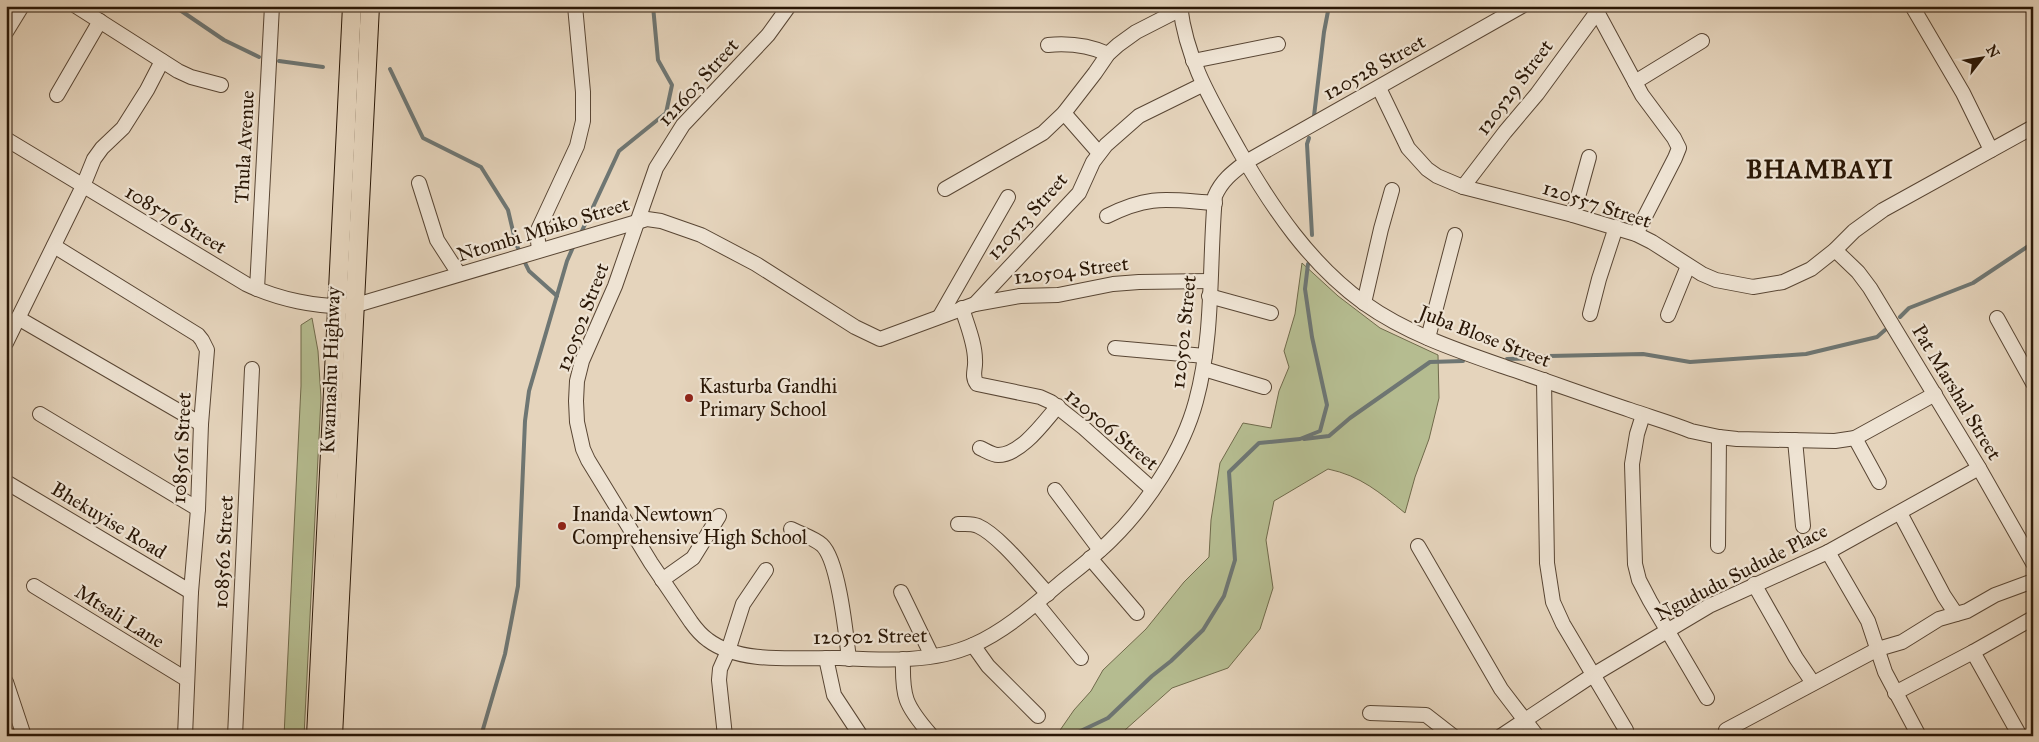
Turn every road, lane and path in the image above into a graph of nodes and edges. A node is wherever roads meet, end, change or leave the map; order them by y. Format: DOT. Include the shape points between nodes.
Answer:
graph roads {
  1 [pos="22,6"];
  2 [pos="76,6"];
  3 [pos="272,6"];
  4 [pos="352,6"];
  5 [pos="370,6"];
  6 [pos="575,6"];
  7 [pos="789,6"];
  8 [pos="1522,6"];
  9 [pos="1912,6"];
  10 [pos="1180,8"];
  11 [pos="1596,9"];
  12 [pos="100,21"];
  13 [pos="6,32"];
  14 [pos="1702,41"];
  15 [pos="1278,44"];
  16 [pos="1048,45"];
  17 [pos="1108,54"];
  18 [pos="162,61"];
  19 [pos="1192,61"];
  20 [pos="1635,82"];
  21 [pos="221,85"];
  22 [pos="1202,85"];
  23 [pos="1379,88"];
  24 [pos="57,95"];
  25 [pos="1064,113"];
  26 [pos="2033,127"];
  27 [pos="6,139"];
  28 [pos="1991,150"];
  29 [pos="1099,153"];
  30 [pos="1589,157"];
  31 [pos="1246,162"];
  32 [pos="419,183"];
  33 [pos="83,186"];
  34 [pos="1463,187"];
  35 [pos="945,189"];
  36 [pos="1392,190"];
  37 [pos="1008,198"];
  38 [pos="1215,202"];
  39 [pos="1574,215"];
  40 [pos="1107,216"];
  41 [pos="639,220"];
  42 [pos="1616,227"];
  43 [pos="1636,234"];
  44 [pos="1455,235"];
  45 [pos="54,246"];
  46 [pos="541,250"];
  47 [pos="1835,250"];
  48 [pos="1688,266"];
  49 [pos="459,274"];
  50 [pos="1210,281"];
  51 [pos="257,289"];
  52 [pos="1209,296"];
  53 [pos="1364,303"];
  54 [pos="345,306"];
  55 [pos="968,306"];
  56 [pos="1271,313"];
  57 [pos="1590,314"];
  58 [pos="1668,315"];
  59 [pos="940,316"];
  60 [pos="18,318"];
  61 [pos="1997,318"];
  62 [pos="1428,338"];
  63 [pos="6,343"];
  64 [pos="1115,348"];
  65 [pos="1204,363"];
  66 [pos="252,369"];
  67 [pos="1544,380"];
  68 [pos="2033,383"];
  69 [pos="1264,387"];
  70 [pos="1935,394"];
  71 [pos="1058,406"];
  72 [pos="40,414"];
  73 [pos="1644,415"];
  74 [pos="201,424"];
  75 [pos="1718,437"];
  76 [pos="1855,438"];
  77 [pos="1795,440"];
  78 [pos="980,448"];
  79 [pos="1980,468"];
  80 [pos="6,482"];
  81 [pos="1879,482"];
  82 [pos="1152,489"];
  83 [pos="1055,490"];
  84 [pos="198,509"];
  85 [pos="1900,513"];
  86 [pos="719,516"];
  87 [pos="958,524"];
  88 [pos="1803,526"];
  89 [pos="791,529"];
  90 [pos="1418,546"];
  91 [pos="1718,546"];
  92 [pos="1828,552"];
  93 [pos="1095,554"];
  94 [pos="2033,563"];
  95 [pos="766,570"];
  96 [pos="662,580"];
  97 [pos="2033,581"];
  98 [pos="1754,584"];
  99 [pos="34,586"];
  100 [pos="191,592"];
  101 [pos="901,592"];
  102 [pos="1048,594"];
  103 [pos="1037,604"];
  104 [pos="1137,613"];
  105 [pos="1956,614"];
  106 [pos="2033,618"];
  107 [pos="1668,630"];
  108 [pos="973,645"];
  109 [pos="1878,649"];
  110 [pos="728,651"];
  111 [pos="1974,652"];
  112 [pos="932,656"];
  113 [pos="826,658"];
  114 [pos="1081,658"];
  115 [pos="849,659"];
  116 [pos="903,659"];
  117 [pos="1593,675"];
  118 [pos="186,679"];
  119 [pos="6,682"];
  120 [pos="1813,683"];
  121 [pos="1895,692"];
  122 [pos="1707,698"];
  123 [pos="1370,713"];
  124 [pos="1038,716"];
  125 [pos="1523,720"];
  126 [pos="1626,730"];
  127 [pos="1728,733"];
  128 [pos="930,734"];
  129 [pos="24,736"];
  130 [pos="184,736"];
  131 [pos="235,736"];
  132 [pos="316,736"];
  133 [pos="333,736"];
  134 [pos="725,736"];
  135 [pos="861,736"];
  136 [pos="1453,736"];
  137 [pos="1501,736"];
  138 [pos="1537,736"];
  139 [pos="1919,736"];
  140 [pos="2020,736"];
  1 -- 13 [label="street"];
  2 -- 12 [label="street"];
  3 -- 51 [label="street, Thula Avenue"];
  4 -- 54 [label="main road, Kwamashu Highway"];
  5 -- 54 [label="main road, Kwamashu Highway"];
  6 -- 46 [label="street" via="583,121 578,146 536,232"];
  7 -- 41 [label="street, 121603 Street" via="768,35 683,125 656,168"];
  8 -- 23 [label="street, 120528 Street"];
  9 -- 28 [label="street" via="1963,93"];
  10 -- 17 [label="street" via="1136,32"];
  10 -- 19 [label="street, Juba Blose Street"];
  11 -- 20 [label="street"];
  11 -- 34 [label="street, 120529 Street" via="1537,94"];
  12 -- 18 [label="street"];
  12 -- 24 [label="street"];
  14 -- 20 [label="street"];
  15 -- 19 [label="street"];
  16 -- 17 [label="street" via="1088,46"];
  17 -- 25 [label="street"];
  18 -- 21 [label="street" via="191,77"];
  18 -- 33 [label="street" via="123,128 94,159"];
  19 -- 22 [label="street, Juba Blose Street"];
  20 -- 43 [label="street" via="1676,142 1678,150"];
  22 -- 29 [label="street, 120513 Street" via="1140,116"];
  22 -- 31 [label="street, Juba Blose Street"];
  23 -- 31 [label="street, 120528 Street"];
  23 -- 34 [label="street, 120557 Street" via="1398,130 1418,161 1437,176"];
  25 -- 29 [label="street"];
  25 -- 35 [label="street" via="1043,133"];
  26 -- 28 [label="street, 120557 Street"];
  27 -- 33 [label="street, 108576 Street"];
  28 -- 47 [label="street, 120557 Street" via="1875,215 1854,230"];
  29 -- 55 [label="street, 120513 Street" via="1079,193"];
  30 -- 39 [label="street"];
  31 -- 38 [label="street, 120502 Street" via="1223,182"];
  31 -- 53 [label="street, Juba Blose Street" via="1296,238"];
  32 -- 49 [label="street" via="437,240"];
  33 -- 45 [label="street"];
  33 -- 51 [label="street, 108576 Street"];
  34 -- 39 [label="street, 120557 Street"];
  36 -- 53 [label="street"];
  37 -- 59 [label="street"];
  38 -- 40 [label="street" via="1155,199"];
  38 -- 50 [label="street, 120502 Street"];
  39 -- 42 [label="street, 120557 Street"];
  41 -- 46 [label="street, Ntombi Mbiko Street"];
  41 -- 59 [label="street, Ntombi Mbiko Street" via="653,219 702,235 880,339"];
  41 -- 96 [label="street, 120502 Street" via="582,361 576,401 581,440 588,460"];
  42 -- 43 [label="street, 120557 Street"];
  42 -- 57 [label="street"];
  43 -- 48 [label="street, 120557 Street"];
  44 -- 62 [label="street"];
  45 -- 60 [label="street"];
  45 -- 74 [label="street, 108561 Street" via="202,340 207,350"];
  46 -- 49 [label="street, Ntombi Mbiko Street"];
  47 -- 48 [label="street, 120557 Street" via="1811,269 1767,286 1753,287 1716,280"];
  47 -- 70 [label="street, Pat Marshal Street" via="1870,288"];
  48 -- 58 [label="street"];
  49 -- 54 [label="street, Ntombi Mbiko Street"];
  50 -- 52 [label="street, 120502 Street"];
  50 -- 55 [label="street, 120504 Street" via="1113,284 1058,295 1020,296"];
  51 -- 54 [label="street, 108576 Street" via="291,299"];
  52 -- 56 [label="street"];
  52 -- 65 [label="street, 120502 Street"];
  53 -- 62 [label="street, Juba Blose Street"];
  54 -- 132 [label="main road, Kwamashu Highway"];
  54 -- 133 [label="main road, Kwamashu Highway" via="351,379"];
  55 -- 59 [label="street, 120504 Street"];
  55 -- 71 [label="street, 120506 Street" via="977,384 1040,397"];
  60 -- 63 [label="street"];
  60 -- 74 [label="street"];
  61 -- 68 [label="street"];
  62 -- 67 [label="street, Juba Blose Street"];
  64 -- 65 [label="street"];
  65 -- 69 [label="street"];
  65 -- 82 [label="street, 120502 Street" via="1195,404 1179,446"];
  66 -- 131 [label="street, 108562 Street"];
  67 -- 73 [label="street, Juba Blose Street"];
  67 -- 117 [label="street" via="1549,584 1563,624"];
  70 -- 76 [label="street, Juba Blose Street"];
  70 -- 79 [label="street, Pat Marshal Street"];
  71 -- 78 [label="street" via="1014,450 998,455"];
  71 -- 82 [label="street, 120506 Street"];
  72 -- 84 [label="street"];
  73 -- 75 [label="street, Juba Blose Street"];
  73 -- 107 [label="street" via="1632,464 1635,564 1639,580"];
  74 -- 84 [label="street, 108561 Street"];
  75 -- 77 [label="street, Juba Blose Street"];
  75 -- 91 [label="street"];
  76 -- 77 [label="street, Juba Blose Street"];
  76 -- 81 [label="street"];
  77 -- 88 [label="street"];
  79 -- 85 [label="street, Ngududu Sudude Place"];
  79 -- 94 [label="street, Pat Marshal Street"];
  80 -- 100 [label="street, Bhekuyise Road"];
  82 -- 93 [label="street, 120502 Street" via="1124,525"];
  83 -- 93 [label="street"];
  84 -- 100 [label="street, 108561 Street"];
  85 -- 92 [label="street, Ngududu Sudude Place"];
  85 -- 105 [label="street"];
  86 -- 96 [label="street" via="693,558"];
  87 -- 102 [label="street" via="974,525 986,531"];
  89 -- 115 [label="street" via="822,545 829,555"];
  90 -- 125 [label="street" via="1501,689"];
  92 -- 98 [label="street, Ngududu Sudude Place"];
  92 -- 109 [label="street" via="1868,621"];
  93 -- 102 [label="street, 120502 Street"];
  93 -- 104 [label="street"];
  95 -- 110 [label="street" via="743,604"];
  96 -- 110 [label="street, 120502 Street" via="700,634"];
  97 -- 105 [label="street"];
  98 -- 107 [label="street, Ngududu Sudude Place"];
  98 -- 120 [label="street"];
  99 -- 118 [label="street, Mtsali Lane"];
  100 -- 118 [label="street, 108561 Street"];
  101 -- 112 [label="street"];
  102 -- 103 [label="street, 120502 Street"];
  103 -- 108 [label="street, 120502 Street"];
  103 -- 114 [label="street"];
  105 -- 109 [label="street" via="1930,624 1902,642"];
  106 -- 111 [label="street"];
  107 -- 117 [label="street, Ngududu Sudude Place"];
  107 -- 122 [label="street"];
  108 -- 112 [label="street, 120502 Street"];
  108 -- 124 [label="street" via="988,666"];
  109 -- 120 [label="street"];
  109 -- 121 [label="street"];
  110 -- 113 [label="street, 120502 Street" via="758,657"];
  110 -- 134 [label="street" via="719,680"];
  111 -- 121 [label="street"];
  111 -- 140 [label="street"];
  112 -- 116 [label="street, 120502 Street"];
  113 -- 115 [label="street, 120502 Street"];
  113 -- 135 [label="street" via="834,695"];
  115 -- 116 [label="street, 120502 Street"];
  116 -- 128 [label="street" via="906,700 914,716"];
  117 -- 125 [label="street, Ngududu Sudude Place"];
  117 -- 126 [label="street"];
  118 -- 130 [label="street, 108561 Street"];
  119 -- 129 [label="street"];
  120 -- 127 [label="street"];
  121 -- 139 [label="street"];
  123 -- 136 [label="street" via="1426,715"];
  125 -- 137 [label="street, Ngududu Sudude Place"];
  125 -- 138 [label="street"];
}
